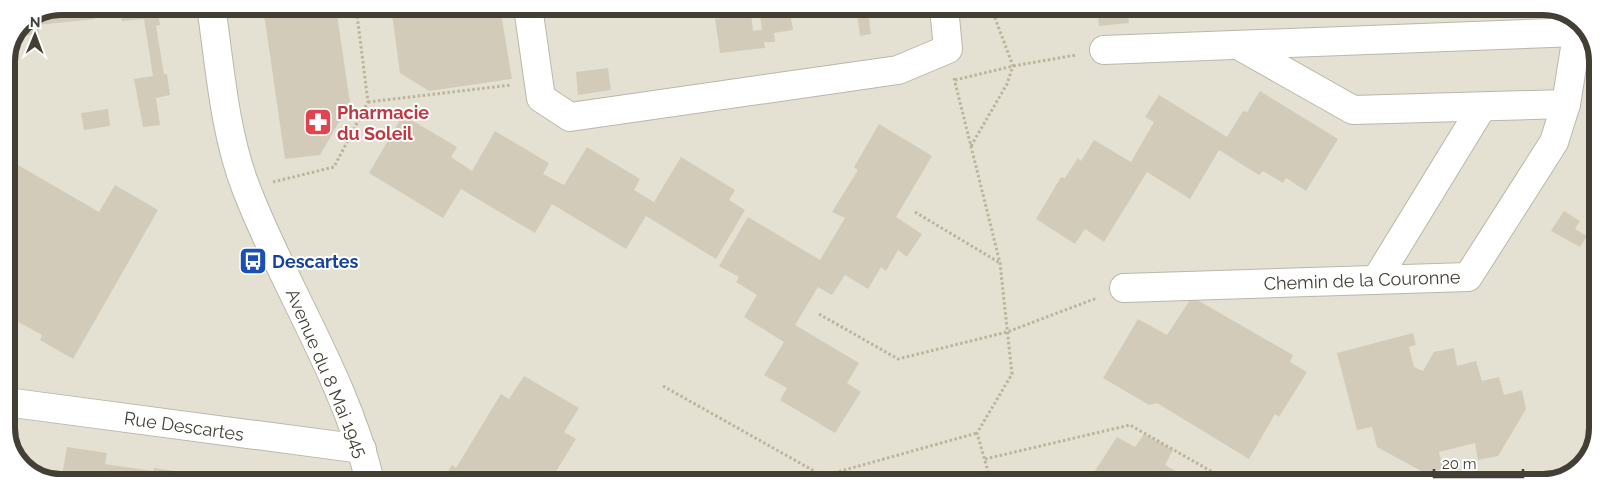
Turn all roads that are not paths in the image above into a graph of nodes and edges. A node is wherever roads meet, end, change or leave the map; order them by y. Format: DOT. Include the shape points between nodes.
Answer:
graph roads {
  1 [pos="212,15"];
  2 [pos="529,15"];
  3 [pos="945,15"];
  4 [pos="1574,27"];
  5 [pos="1577,30"];
  6 [pos="1238,45"];
  7 [pos="1104,50"];
  8 [pos="1566,104"];
  9 [pos="1482,107"];
  10 [pos="1376,280"];
  11 [pos="1124,288"];
  12 [pos="15,403"];
  13 [pos="362,449"];
  14 [pos="368,474"];
  1 -- 13 [label="street, Avenue du 8 Mai 1945" via="231,139 246,188 326,361"];
  2 -- 3 [label="street" via="540,90 570,117 898,70 948,50"];
  4 -- 6 [label="street"];
  5 -- 8 [label="street, Chemin de la Couronne"];
  6 -- 7 [label="street"];
  6 -- 9 [label="street" via="1353,110"];
  8 -- 9 [label="street"];
  8 -- 10 [label="street, Chemin de la Couronne" via="1554,142 1468,277"];
  9 -- 10 [label="street"];
  10 -- 11 [label="street, Chemin de la Couronne"];
  12 -- 13 [label="street, Rue Descartes"];
  13 -- 14 [label="street, Avenue du 8 Mai 1945"];
}
